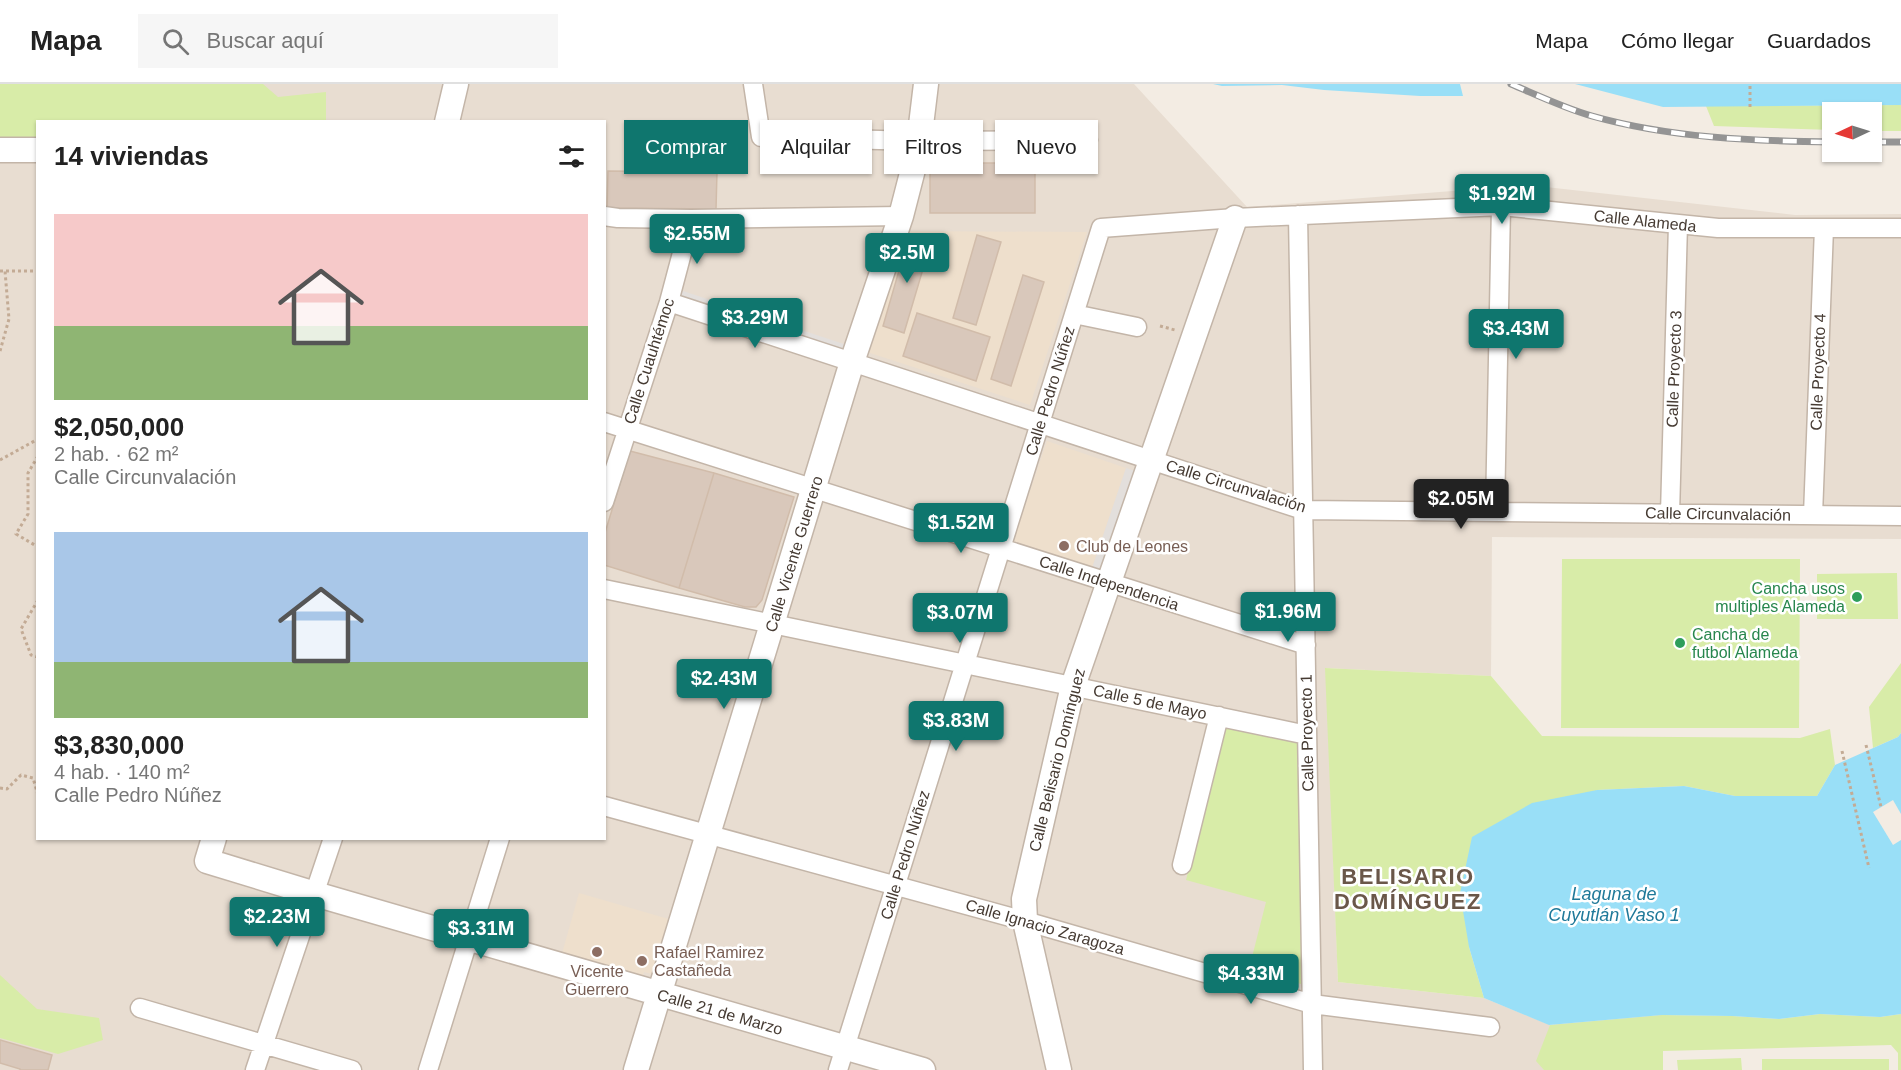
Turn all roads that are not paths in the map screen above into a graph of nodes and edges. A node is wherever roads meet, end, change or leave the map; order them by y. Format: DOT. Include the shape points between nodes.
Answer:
graph roads {
  1 [pos="456,84"];
  2 [pos="753,84"];
  3 [pos="926,84"];
  4 [pos="447,120"];
  5 [pos="922,120"];
  6 [pos="884,140"];
  7 [pos="0,150"];
  8 [pos="36,150"];
  9 [pos="911,174"];
  10 [pos="1501,206"];
  11 [pos="1298,215"];
  12 [pos="606,216"];
  13 [pos="901,216"];
  14 [pos="1235,218"];
  15 [pos="691,219"];
  16 [pos="1678,224"];
  17 [pos="1101,228"];
  18 [pos="1824,228"];
  19 [pos="1901,228"];
  20 [pos="669,302"];
  21 [pos="1074,314"];
  22 [pos="1137,327"];
  23 [pos="852,362"];
  24 [pos="606,423"];
  25 [pos="1040,424"];
  26 [pos="627,429"];
  27 [pos="1151,460"];
  28 [pos="813,489"];
  29 [pos="606,496"];
  30 [pos="1303,510"];
  31 [pos="1495,512"];
  32 [pos="1670,514"];
  33 [pos="1814,515"];
  34 [pos="1901,516"];
  35 [pos="1001,548"];
  36 [pos="1109,582"];
  37 [pos="606,589"];
  38 [pos="772,624"];
  39 [pos="1306,645"];
  40 [pos="965,663"];
  41 [pos="1073,686"];
  42 [pos="1219,716"];
  43 [pos="1307,735"];
  44 [pos="606,807"];
  45 [pos="708,834"];
  46 [pos="332,840"];
  47 [pos="499,840"];
  48 [pos="211,850"];
  49 [pos="1182,866"];
  50 [pos="896,886"];
  51 [pos="315,894"];
  52 [pos="1025,921"];
  53 [pos="468,939"];
  54 [pos="660,994"];
  55 [pos="1312,1004"];
  56 [pos="140,1008"];
  57 [pos="1490,1027"];
  58 [pos="264,1044"];
  59 [pos="842,1059"];
  60 [pos="255,1070"];
  61 [pos="352,1070"];
  62 [pos="428,1070"];
  63 [pos="636,1070"];
  64 [pos="923,1070"];
  65 [pos="1059,1070"];
  66 [pos="1313,1070"];
  1 -- 4 [label="street"];
  2 -- 6 [label="street" via="761,137"];
  3 -- 5 [label="street, Calle Vicente Guerrero"];
  7 -- 8 [label="street"];
  9 -- 13 [label="street, Calle Vicente Guerrero"];
  10 -- 11 [label="street, Calle Alameda"];
  10 -- 16 [label="street, Calle Alameda"];
  10 -- 31 [label="street"];
  11 -- 14 [label="street, Calle Alameda"];
  11 -- 30 [label="street, Calle Proyecto 1"];
  12 -- 15 [label="street"];
  13 -- 15 [label="street"];
  13 -- 23 [label="street, Calle Vicente Guerrero"];
  14 -- 17 [label="street, Calle Alameda"];
  14 -- 27 [label="street, Calle Belisario Domínguez"];
  15 -- 20 [label="street, Calle Cuauhtémoc"];
  16 -- 18 [label="street, Calle Alameda"];
  16 -- 32 [label="street, Calle Proyecto 3"];
  17 -- 21 [label="street, Calle Pedro Núñez"];
  18 -- 19 [label="street, Calle Alameda"];
  18 -- 33 [label="street, Calle Proyecto 4"];
  20 -- 23 [label="street, Calle Circunvalación"];
  20 -- 26 [label="street, Calle Cuauhtémoc"];
  21 -- 22 [label="street"];
  21 -- 25 [label="street, Calle Pedro Núñez"];
  23 -- 25 [label="street, Calle Circunvalación"];
  23 -- 28 [label="street, Calle Vicente Guerrero"];
  24 -- 26 [label="street, Calle Independencia"];
  25 -- 27 [label="street, Calle Circunvalación"];
  25 -- 35 [label="street, Calle Pedro Núñez"];
  26 -- 28 [label="street, Calle Independencia"];
  26 -- 29 [label="street, Calle Cuauhtémoc"];
  27 -- 30 [label="street, Calle Circunvalación"];
  27 -- 36 [label="street, Calle Belisario Domínguez"];
  28 -- 35 [label="street, Calle Independencia"];
  28 -- 38 [label="street, Calle Vicente Guerrero"];
  30 -- 31 [label="street, Calle Circunvalación"];
  30 -- 39 [label="street, Calle Proyecto 1"];
  31 -- 32 [label="street, Calle Circunvalación"];
  32 -- 33 [label="street, Calle Circunvalación"];
  33 -- 34 [label="street, Calle Circunvalación"];
  35 -- 36 [label="street, Calle Independencia"];
  35 -- 40 [label="street, Calle Pedro Núñez"];
  36 -- 39 [label="street, Calle Independencia"];
  36 -- 41 [label="street, Calle Belisario Domínguez"];
  37 -- 38 [label="street, Calle 5 de Mayo"];
  38 -- 40 [label="street, Calle 5 de Mayo"];
  38 -- 45 [label="street, Calle Vicente Guerrero"];
  39 -- 43 [label="street, Calle Proyecto 1"];
  40 -- 41 [label="street, Calle 5 de Mayo"];
  40 -- 50 [label="street, Calle Pedro Núñez"];
  41 -- 42 [label="street, Calle 5 de Mayo"];
  41 -- 52 [label="street, Calle Belisario Domínguez" via="1024,899"];
  42 -- 43 [label="street, Calle 5 de Mayo"];
  42 -- 49 [label="street"];
  43 -- 55 [label="street, Calle Proyecto 1"];
  44 -- 45 [label="street, Calle Ignacio Zaragoza"];
  45 -- 50 [label="street, Calle Ignacio Zaragoza"];
  45 -- 54 [label="street, Calle Vicente Guerrero"];
  46 -- 51 [label="street"];
  47 -- 53 [label="street"];
  48 -- 51 [label="street, Calle 21 de Marzo"];
  50 -- 52 [label="street, Calle Ignacio Zaragoza"];
  50 -- 59 [label="street, Calle Pedro Núñez"];
  51 -- 53 [label="street, Calle 21 de Marzo"];
  51 -- 58 [label="street"];
  52 -- 55 [label="street, Calle Ignacio Zaragoza"];
  52 -- 65 [label="street, Calle Belisario Domínguez"];
  53 -- 54 [label="street, Calle 21 de Marzo"];
  53 -- 62 [label="street"];
  54 -- 59 [label="street, Calle 21 de Marzo"];
  54 -- 63 [label="street, Calle Vicente Guerrero"];
  55 -- 57 [label="street, Calle Ignacio Zaragoza"];
  55 -- 66 [label="street, Calle Proyecto 1"];
  56 -- 58 [label="street"];
  58 -- 60 [label="street"];
  58 -- 61 [label="street"];
  59 -- 64 [label="street, Calle 21 de Marzo"];
}
